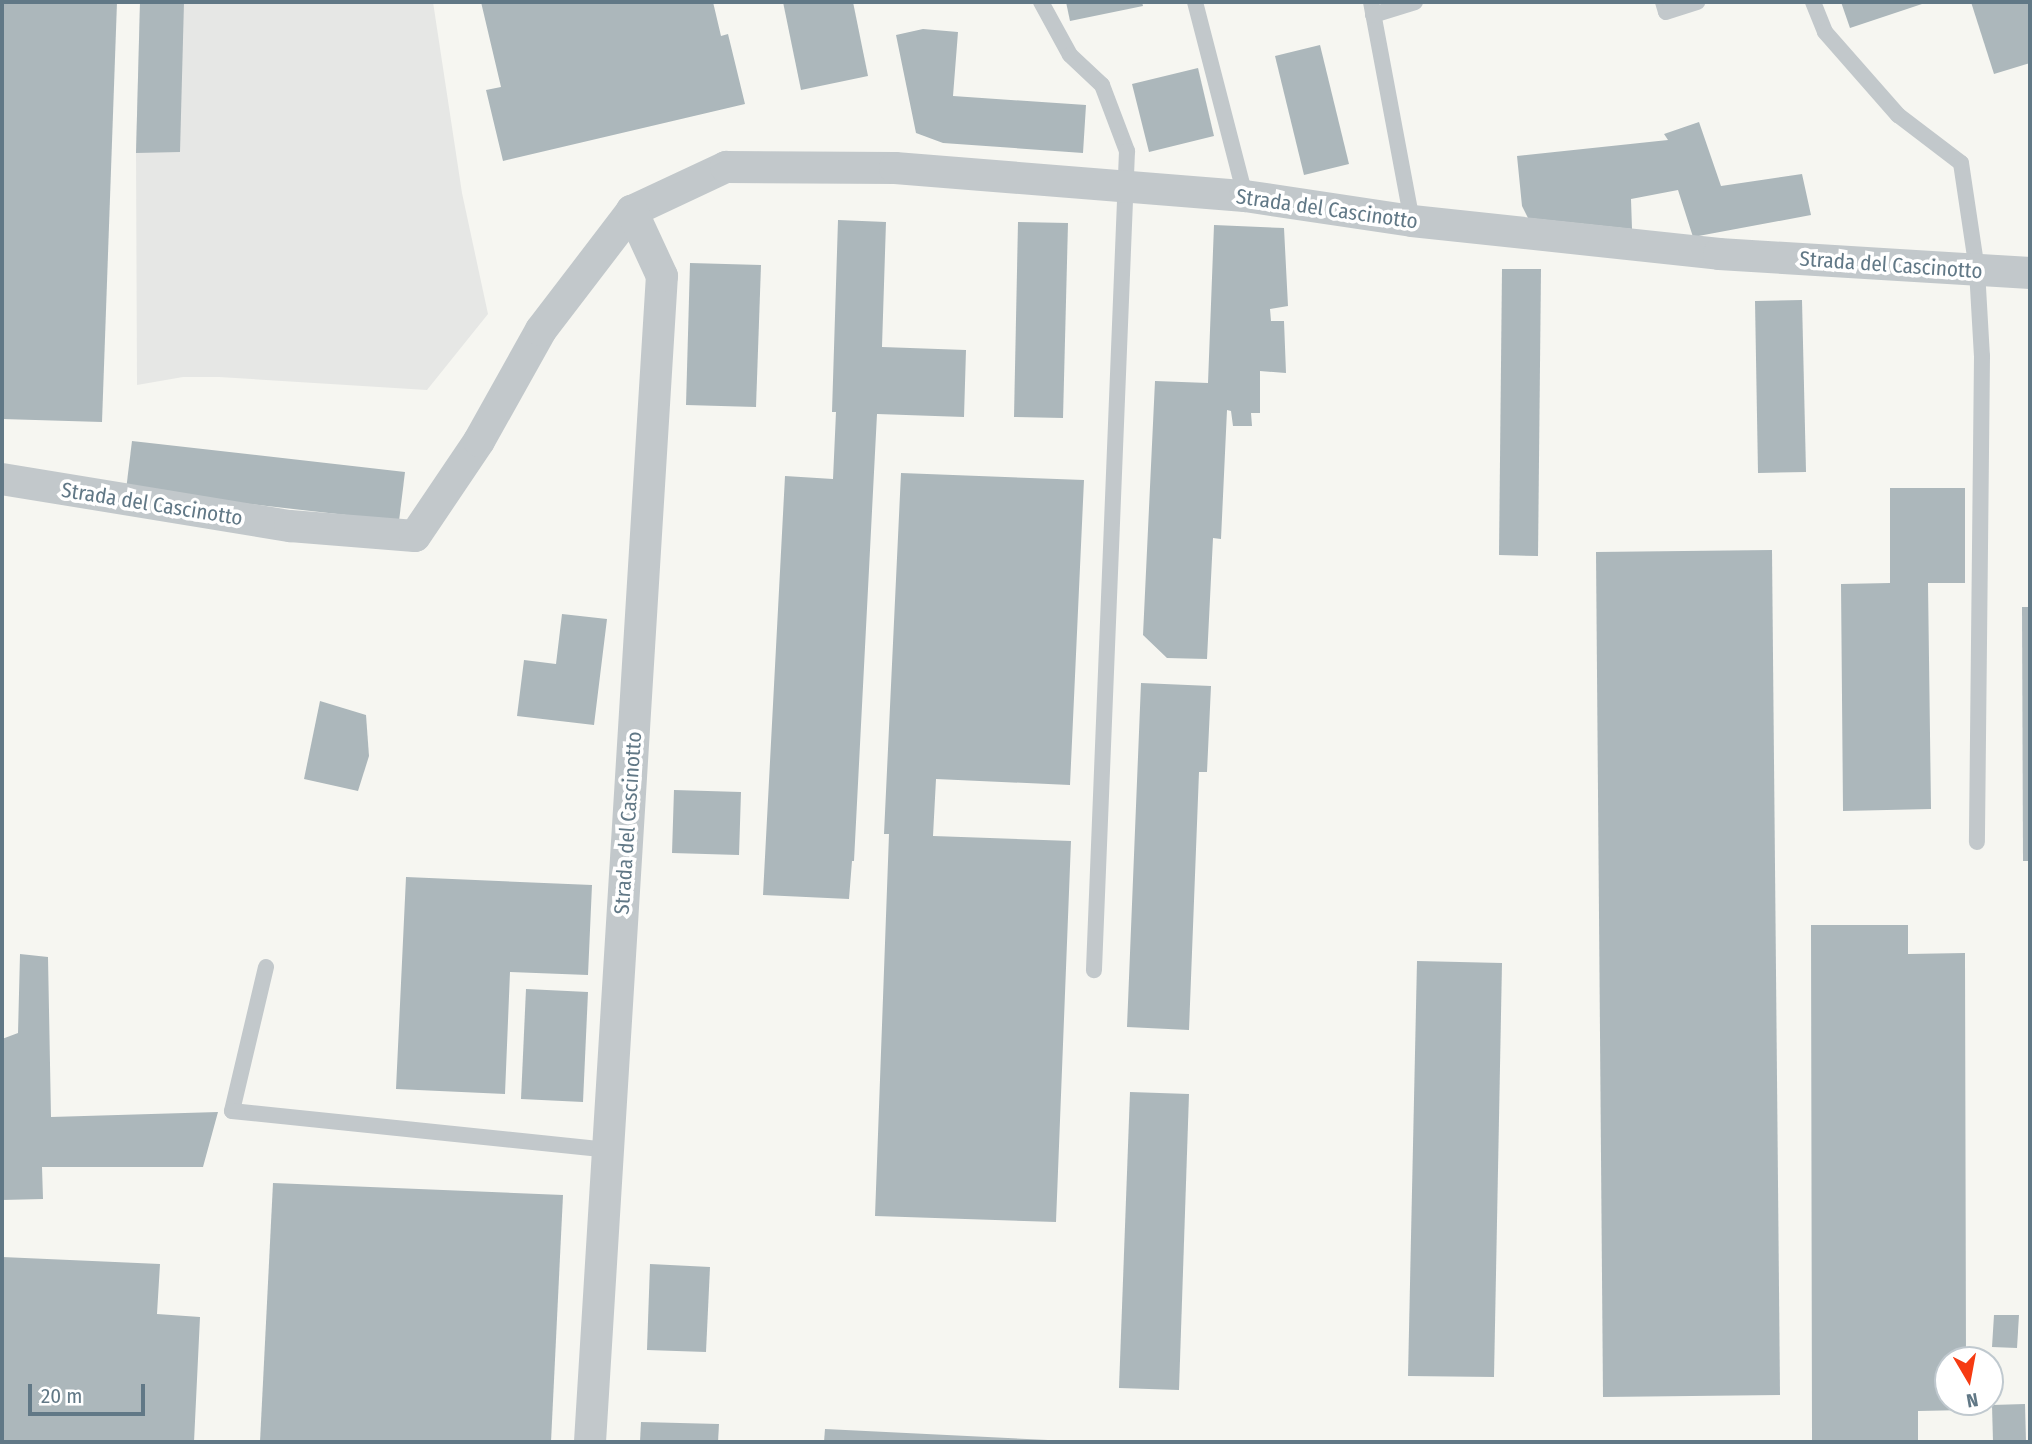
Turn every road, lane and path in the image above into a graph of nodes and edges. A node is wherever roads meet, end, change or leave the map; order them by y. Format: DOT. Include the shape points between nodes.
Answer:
graph roads {
  1 [pos="1041,2"];
  2 [pos="1195,2"];
  3 [pos="1415,2"];
  4 [pos="1663,2"];
  5 [pos="1697,2"];
  6 [pos="1813,2"];
  7 [pos="1372,8"];
  8 [pos="1125,187"];
  9 [pos="1245,196"];
  10 [pos="632,211"];
  11 [pos="1412,221"];
  12 [pos="1978,270"];
  13 [pos="2030,273"];
  14 [pos="2,479"];
  15 [pos="1977,842"];
  16 [pos="266,967"];
  17 [pos="1094,970"];
  18 [pos="608,1150"];
  19 [pos="590,1442"];
  1 -- 8 [label="lane" via="1070,55 1101,85 1127,151"];
  2 -- 9 [label="lane"];
  3 -- 7 [label="lane"];
  4 -- 5 [label="lane" via="1666,12"];
  6 -- 12 [label="lane" via="1825,32 1898,115 1961,163"];
  7 -- 11 [label="lane"];
  8 -- 9 [label="street, Strada del Cascinotto"];
  8 -- 10 [label="street, Strada del Cascinotto" via="895,168 726,167"];
  8 -- 17 [label="lane"];
  9 -- 11 [label="street, Strada del Cascinotto"];
  10 -- 14 [label="street, Strada del Cascinotto" via="541,330 479,441 415,536 290,526"];
  10 -- 18 [label="street, Strada del Cascinotto" via="662,276"];
  11 -- 12 [label="street, Strada del Cascinotto" via="1719,254"];
  12 -- 13 [label="street, Strada del Cascinotto"];
  12 -- 15 [label="lane" via="1982,356"];
  16 -- 18 [label="lane" via="232,1111"];
  18 -- 19 [label="street, Strada del Cascinotto"];
}
